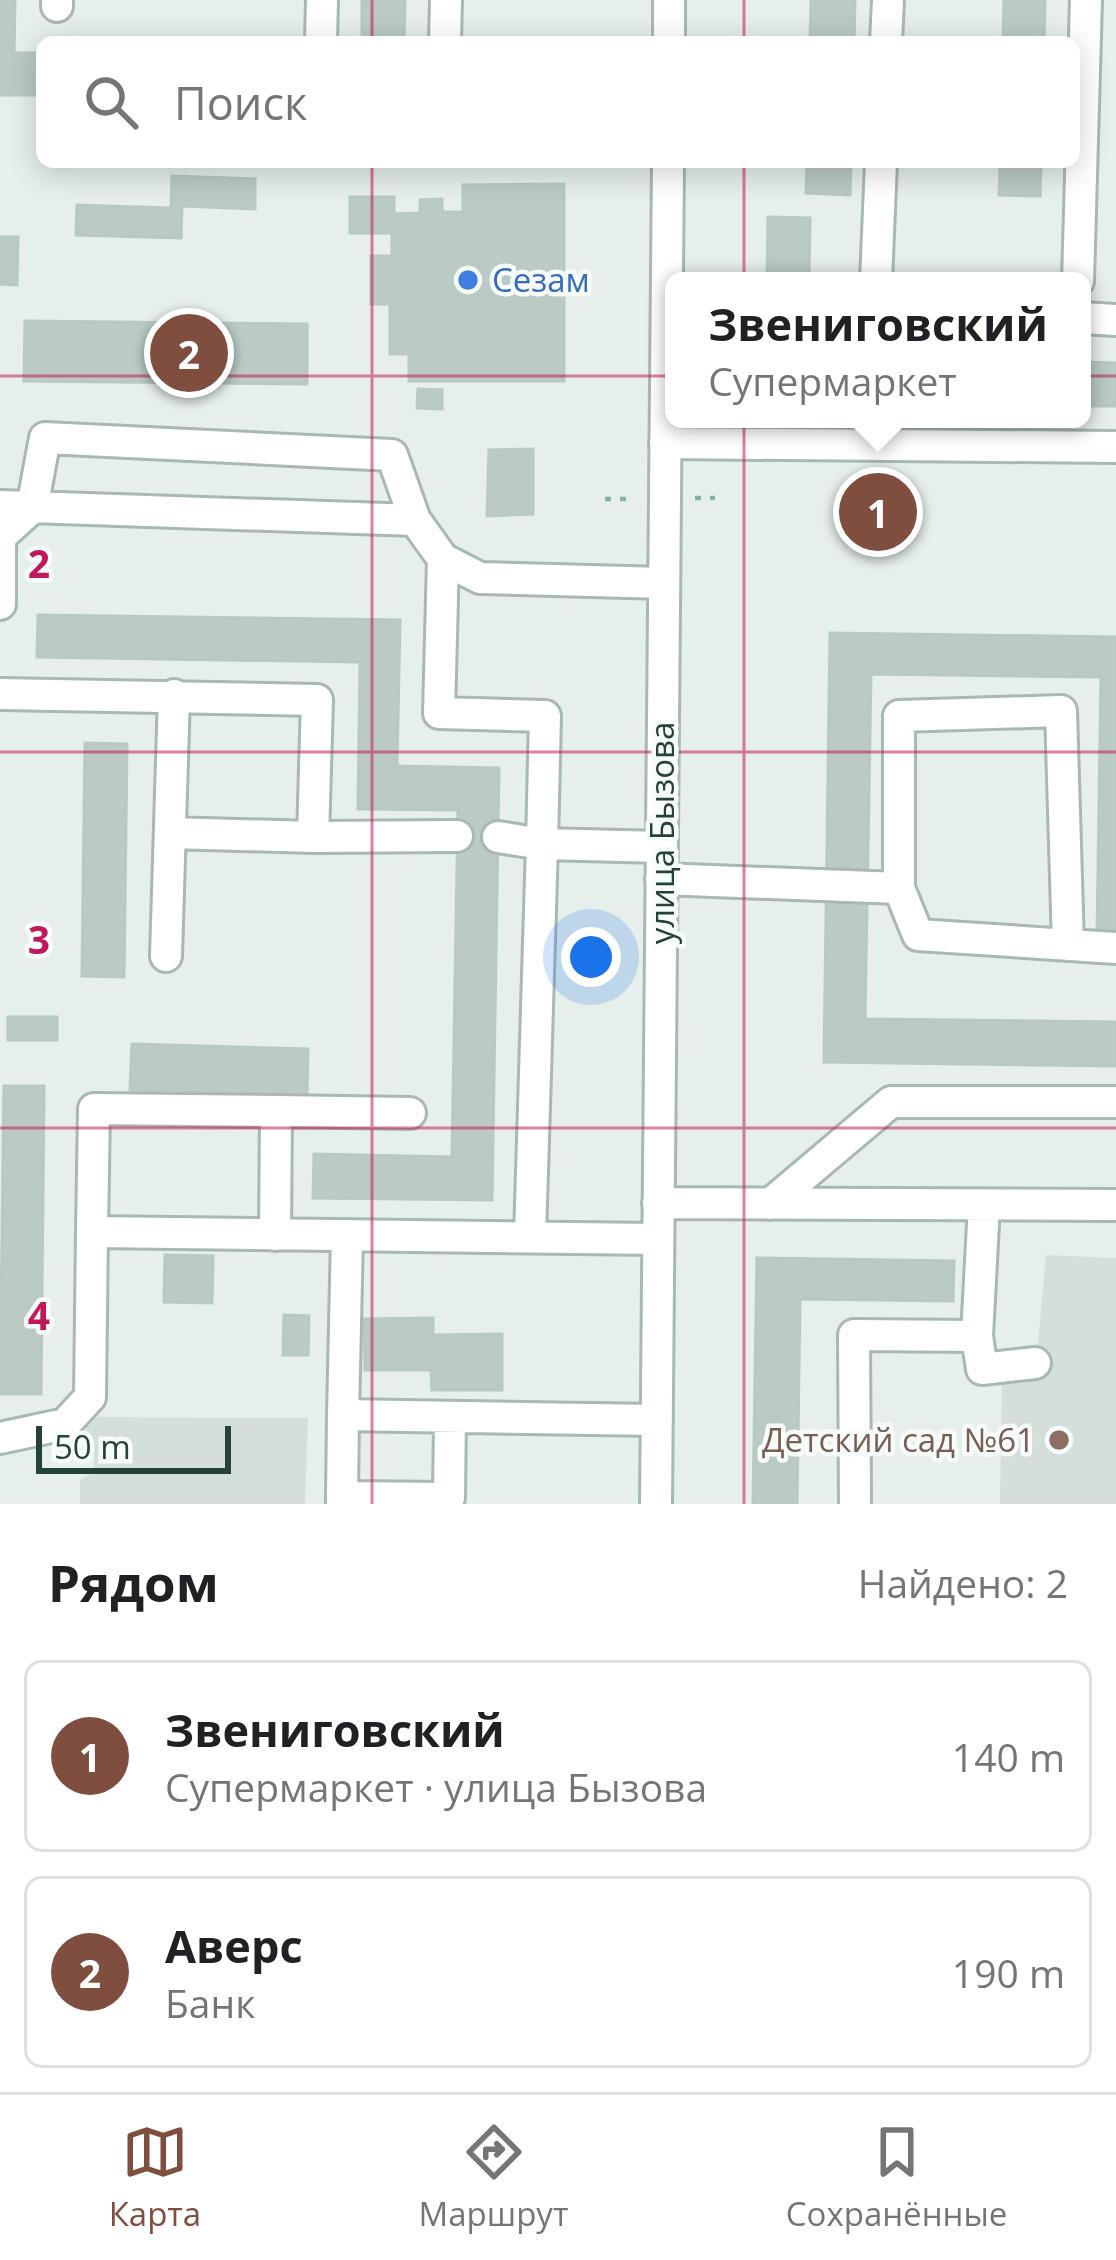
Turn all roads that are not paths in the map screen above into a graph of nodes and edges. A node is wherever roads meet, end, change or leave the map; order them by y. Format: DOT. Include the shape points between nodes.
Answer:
graph roads {
  1 [pos="322,0"];
  2 [pos="446,0"];
  3 [pos="669,0"];
  4 [pos="888,0"];
  5 [pos="1086,0"];
  6 [pos="321,36"];
  7 [pos="445,36"];
  8 [pos="669,36"];
  9 [pos="886,36"];
  10 [pos="668,168"];
  11 [pos="881,168"];
  12 [pos="667,272"];
  13 [pos="876,272"];
  14 [pos="1078,272"];
  15 [pos="665,428"];
  16 [pos="1055,432"];
  17 [pos="665,443"];
  18 [pos="1116,447"];
  19 [pos="0,506"];
  20 [pos="32,508"];
  21 [pos="415,520"];
  22 [pos="443,559"];
  23 [pos="664,583"];
  24 [pos="0,604"];
  25 [pos="0,694"];
  26 [pos="173,695"];
  27 [pos="170,833"];
  28 [pos="457,836"];
  29 [pos="313,837"];
  30 [pos="498,837"];
  31 [pos="542,844"];
  32 [pos="662,847"];
  33 [pos="662,879"];
  34 [pos="898,888"];
  35 [pos="1068,945"];
  36 [pos="1116,949"];
  37 [pos="166,956"];
  38 [pos="1116,1102"];
  39 [pos="277,1112"];
  40 [pos="410,1113"];
  41 [pos="658,1203"];
  42 [pos="770,1204"];
  43 [pos="984,1205"];
  44 [pos="1116,1205"];
  45 [pos="92,1232"];
  46 [pos="275,1234"];
  47 [pos="347,1235"];
  48 [pos="530,1237"];
  49 [pos="658,1239"];
  50 [pos="977,1336"];
  51 [pos="1034,1363"];
  52 [pos="344,1415"];
  53 [pos="450,1417"];
  54 [pos="657,1420"];
  55 [pos="0,1438"];
  56 [pos="342,1500"];
  57 [pos="656,1504"];
  58 [pos="855,1504"];
  1 -- 6 [label="street"];
  2 -- 7 [label="street"];
  3 -- 8 [label="street"];
  4 -- 9 [label="street"];
  5 -- 14 [label="street"];
  10 -- 12 [label="street, улица Бызова"];
  11 -- 13 [label="street"];
  15 -- 17 [label="street, улица Бызова"];
  16 -- 17 [label="street"];
  16 -- 18 [label="street"];
  17 -- 23 [label="street, улица Бызова"];
  19 -- 20 [label="street"];
  20 -- 21 [label="street"];
  20 -- 21 [label="street" via="45,438 392,455"];
  20 -- 24 [label="street" via="0,537"];
  21 -- 22 [label="street"];
  22 -- 23 [label="street" via="480,578"];
  22 -- 31 [label="street" via="439,713 545,716"];
  23 -- 32 [label="street, улица Бызова"];
  25 -- 26 [label="street"];
  26 -- 27 [label="street"];
  26 -- 29 [label="street" via="317,700"];
  27 -- 29 [label="street"];
  27 -- 37 [label="street"];
  28 -- 29 [label="street"];
  30 -- 31 [label="street"];
  31 -- 32 [label="street"];
  31 -- 48 [label="street"];
  32 -- 33 [label="street, улица Бызова"];
  33 -- 34 [label="street"];
  33 -- 41 [label="street, улица Бызова"];
  34 -- 35 [label="street" via="919,935"];
  34 -- 35 [label="street" via="899,716 1060,711"];
  35 -- 36 [label="street"];
  38 -- 42 [label="street" via="891,1102"];
  39 -- 40 [label="street"];
  39 -- 45 [label="street" via="94,1109"];
  39 -- 46 [label="street"];
  41 -- 42 [label="street"];
  41 -- 49 [label="street, улица Бызова"];
  42 -- 43 [label="street"];
  43 -- 44 [label="street"];
  43 -- 50 [label="street"];
  45 -- 46 [label="street"];
  45 -- 55 [label="street" via="90,1397 65,1424"];
  46 -- 47 [label="street"];
  47 -- 48 [label="street"];
  47 -- 52 [label="street"];
  48 -- 49 [label="street"];
  49 -- 54 [label="street, улица Бызова"];
  50 -- 51 [label="street" via="982,1369"];
  50 -- 58 [label="street" via="854,1335"];
  52 -- 53 [label="street"];
  52 -- 56 [label="street"];
  53 -- 54 [label="street"];
  53 -- 56 [label="street" via="449,1498"];
  54 -- 57 [label="street, улица Бызова"];
}
